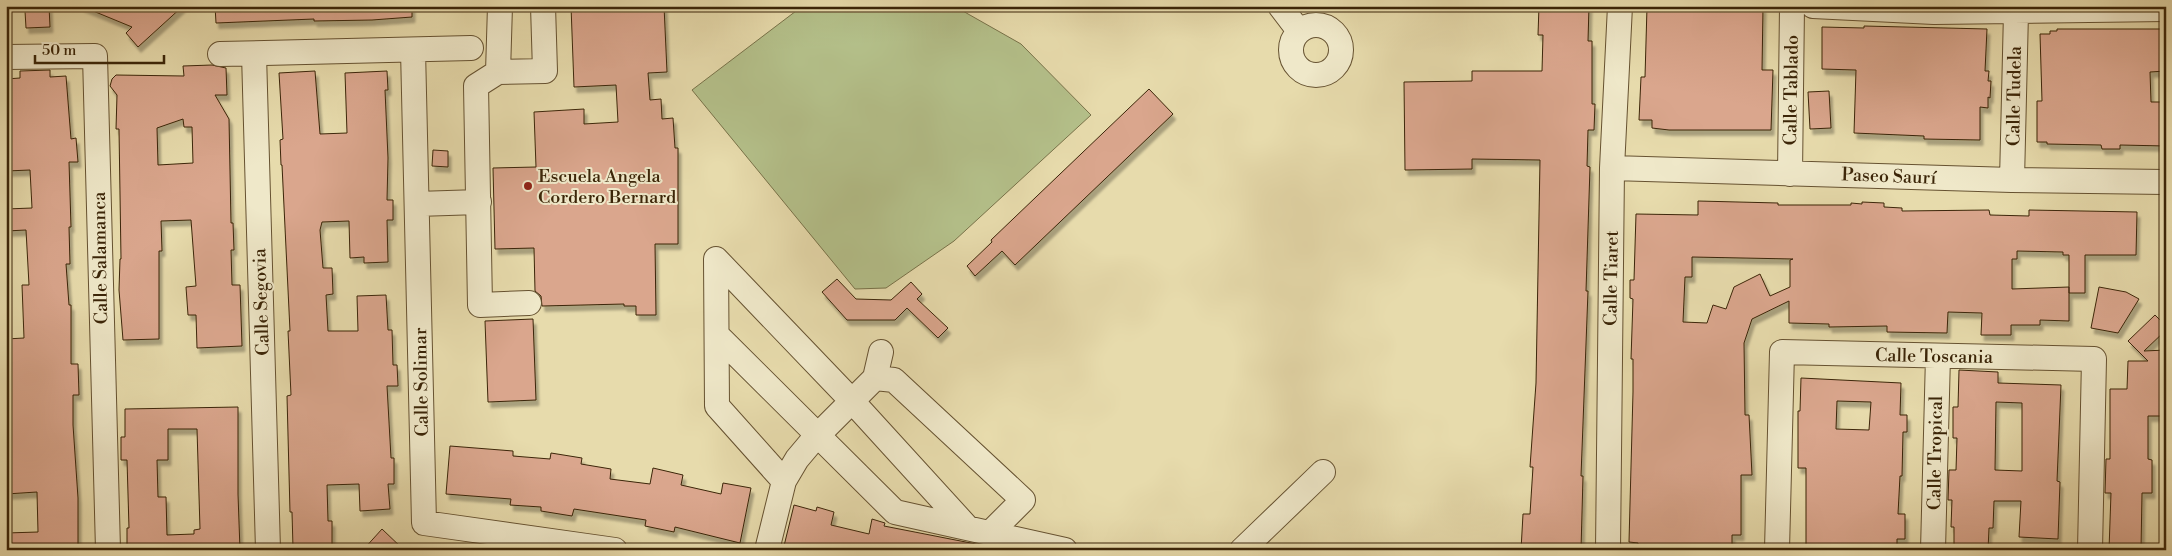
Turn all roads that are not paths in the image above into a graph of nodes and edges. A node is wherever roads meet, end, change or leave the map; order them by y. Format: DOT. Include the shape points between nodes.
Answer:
graph roads {
  1 [pos="500,6"];
  2 [pos="543,6"];
  3 [pos="1280,6"];
  4 [pos="1620,6"];
  5 [pos="1792,6"];
  6 [pos="1813,6"];
  7 [pos="2166,9"];
  8 [pos="2016,12"];
  9 [pos="1299,31"];
  10 [pos="471,48"];
  11 [pos="413,50"];
  12 [pos="220,54"];
  13 [pos="254,54"];
  14 [pos="6,57"];
  15 [pos="498,72"];
  16 [pos="1612,168"];
  17 [pos="1790,174"];
  18 [pos="2012,180"];
  19 [pos="2166,182"];
  20 [pos="479,202"];
  21 [pos="416,204"];
  22 [pos="529,303"];
  23 [pos="717,335"];
  24 [pos="882,352"];
  25 [pos="1938,356"];
  26 [pos="875,378"];
  27 [pos="852,401"];
  28 [pos="817,436"];
  29 [pos="1323,472"];
  30 [pos="784,480"];
  31 [pos="966,526"];
  32 [pos="990,532"];
  33 [pos="108,550"];
  34 [pos="268,550"];
  35 [pos="615,550"];
  36 [pos="767,550"];
  37 [pos="1065,550"];
  38 [pos="1242,550"];
  39 [pos="1608,550"];
  40 [pos="1776,550"];
  41 [pos="1933,550"];
  42 [pos="2090,550"];
  1 -- 15 [label="street"];
  2 -- 15 [label="street" via="545,71"];
  3 -- 9 [label="street"];
  4 -- 16 [label="street, Calle Tiaret"];
  5 -- 17 [label="street, Calle Tablado"];
  6 -- 8 [label="street"];
  7 -- 8 [label="street"];
  8 -- 18 [label="street, Calle Tudela"];
  10 -- 11 [label="street"];
  11 -- 13 [label="street"];
  11 -- 21 [label="street, Calle Solimar"];
  12 -- 13 [label="street"];
  13 -- 34 [label="street, Calle Segovia"];
  14 -- 33 [label="street, Calle Salamanca" via="95,56"];
  15 -- 20 [label="street" via="476,86"];
  16 -- 17 [label="street, Paseo Saurí"];
  16 -- 39 [label="street, Calle Tiaret"];
  17 -- 18 [label="street, Paseo Saurí"];
  18 -- 19 [label="street, Paseo Saurí"];
  20 -- 21 [label="street"];
  20 -- 22 [label="street" via="480,305"];
  21 -- 35 [label="street, Calle Solimar" via="424,523"];
  23 -- 27 [label="street" via="716,259"];
  23 -- 28 [label="street"];
  23 -- 30 [label="street" via="717,406"];
  24 -- 26 [label="street"];
  25 -- 40 [label="street, Calle Toscania" via="1782,352"];
  25 -- 41 [label="street, Calle Tropical"];
  25 -- 42 [label="street, Calle Toscania" via="2094,359"];
  26 -- 27 [label="street"];
  26 -- 32 [label="street" via="894,380 1023,500"];
  27 -- 28 [label="street"];
  27 -- 31 [label="street"];
  28 -- 30 [label="street"];
  28 -- 31 [label="street" via="894,512"];
  29 -- 38 [label="street"];
  30 -- 36 [label="street"];
  31 -- 32 [label="street"];
  32 -- 37 [label="street"];
}
